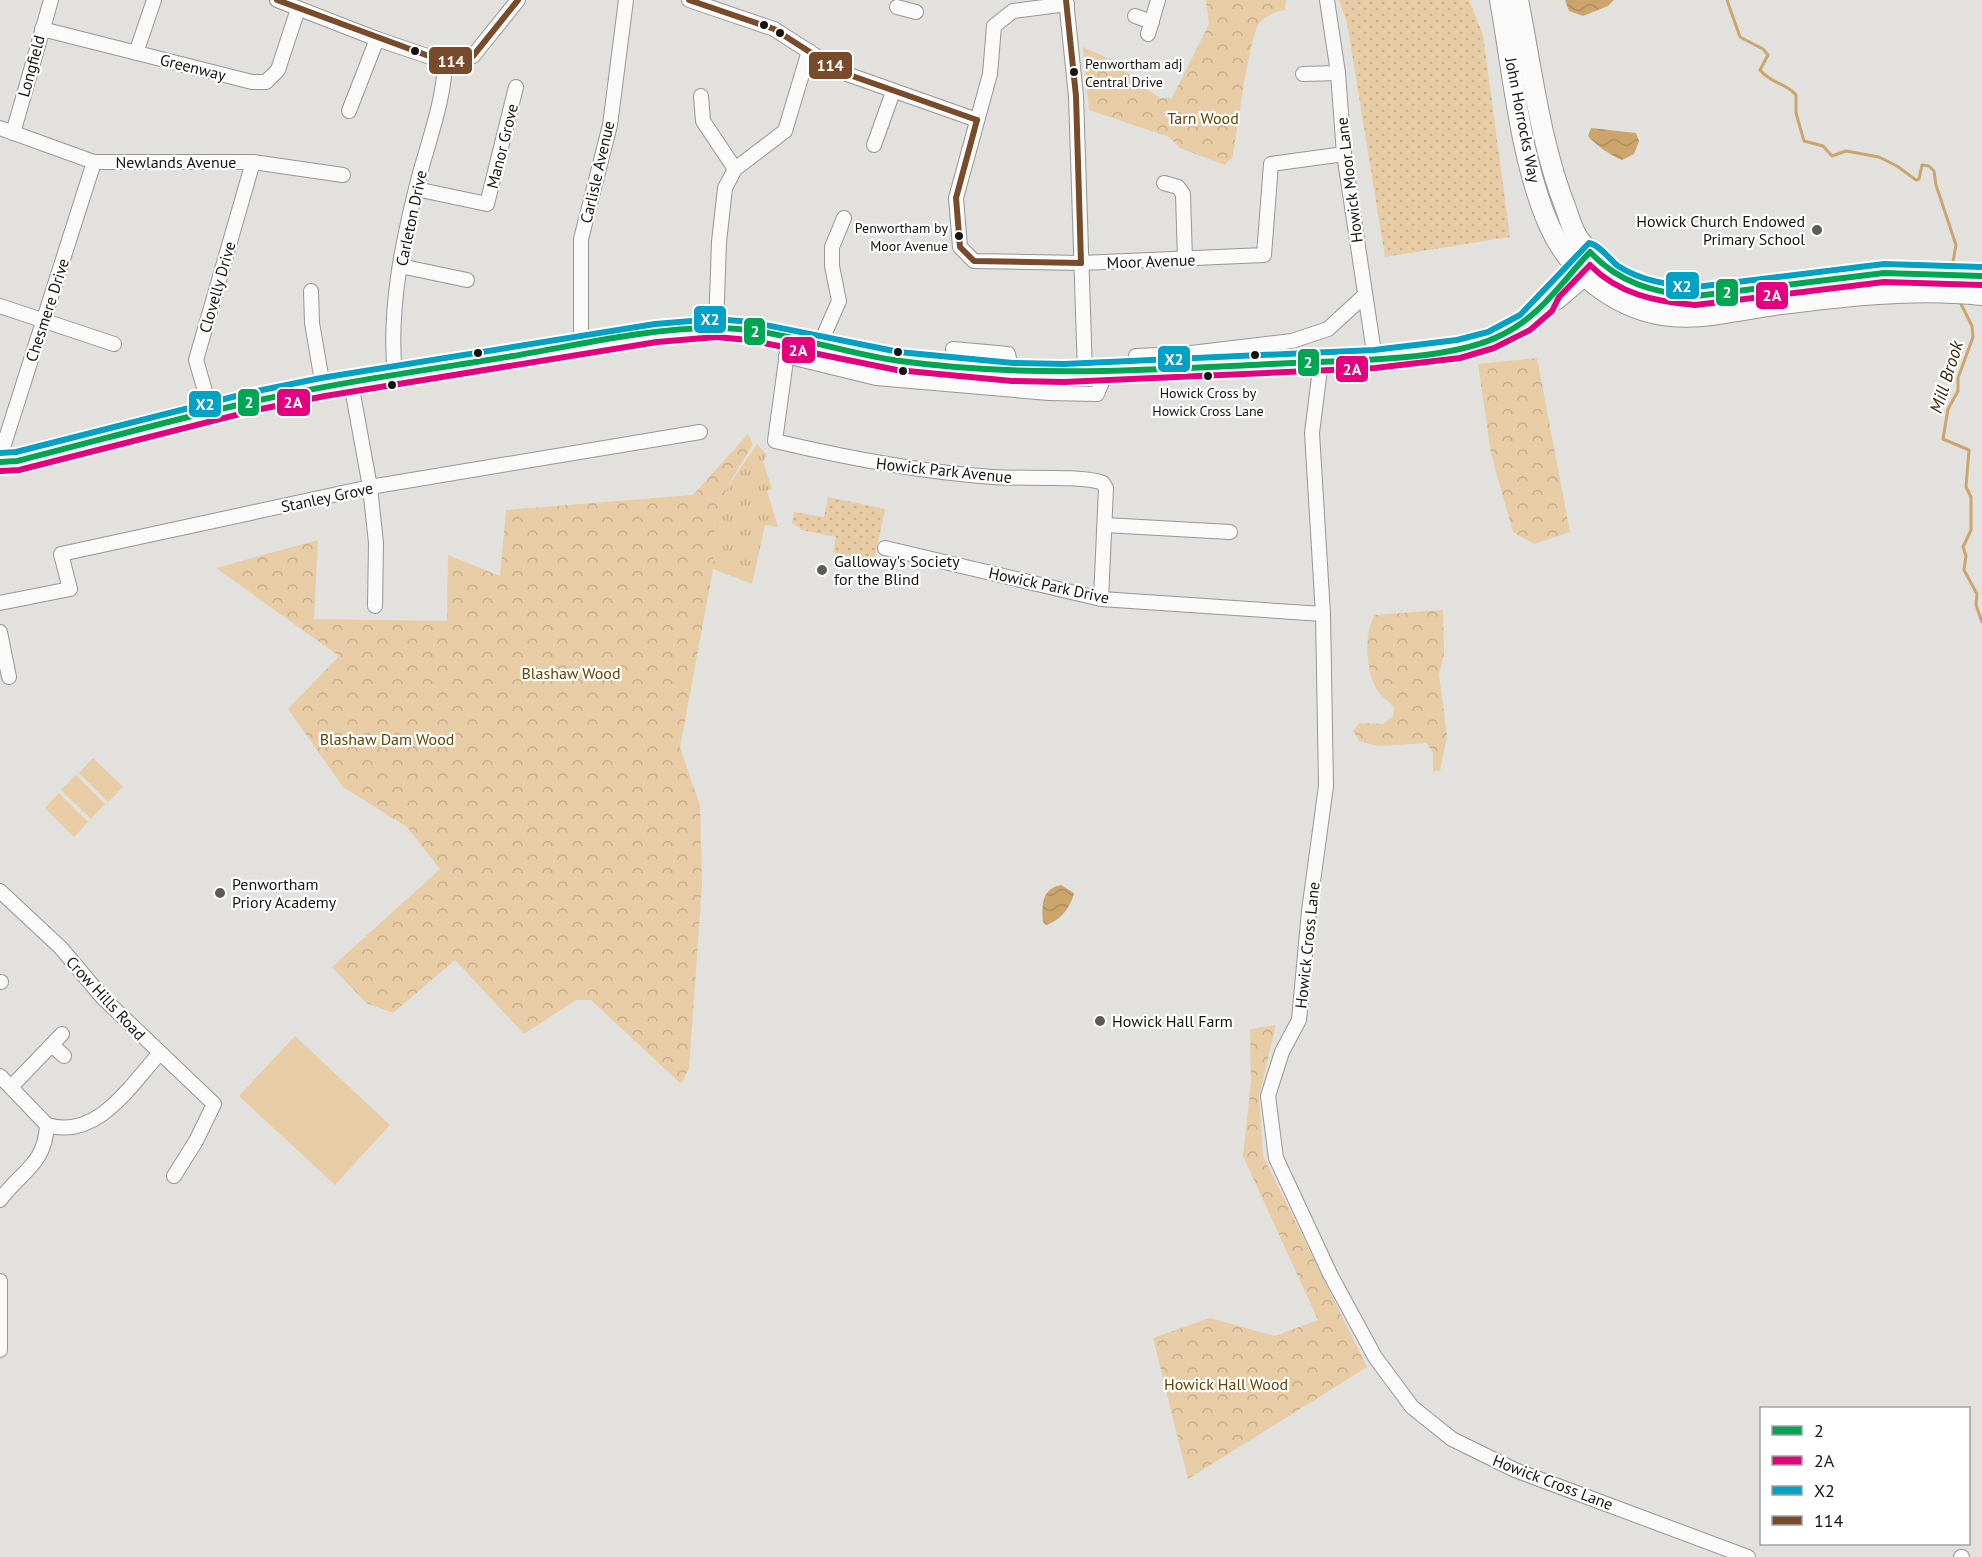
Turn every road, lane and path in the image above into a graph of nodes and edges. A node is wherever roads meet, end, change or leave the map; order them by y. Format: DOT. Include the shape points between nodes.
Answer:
graph roads {
  1 [pos="51,0"];
  2 [pos="154,0"];
  3 [pos="518,0"];
  4 [pos="626,0"];
  5 [pos="1158,0"];
  6 [pos="1327,0"];
  7 [pos="1500,0"];
  8 [pos="1518,0"];
  9 [pos="696,1"];
  10 [pos="1067,2"];
  11 [pos="287,3"];
  12 [pos="1135,16"];
  13 [pos="42,29"];
  14 [pos="377,39"];
  15 [pos="809,51"];
  16 [pos="136,53"];
  17 [pos="445,62"];
  18 [pos="1338,73"];
  19 [pos="1303,74"];
  20 [pos="516,87"];
  21 [pos="893,92"];
  22 [pos="701,96"];
  23 [pos="349,111"];
  24 [pos="977,120"];
  25 [pos="7,131"];
  26 [pos="874,145"];
  27 [pos="1344,154"];
  28 [pos="94,162"];
  29 [pos="253,162"];
  30 [pos="735,169"];
  31 [pos="343,175"];
  32 [pos="1164,183"];
  33 [pos="416,189"];
  34 [pos="844,218"];
  35 [pos="1185,260"];
  36 [pos="1081,263"];
  37 [pos="1588,265"];
  38 [pos="400,266"];
  39 [pos="1982,276"];
  40 [pos="467,280"];
  41 [pos="311,291"];
  42 [pos="1982,295"];
  43 [pos="1364,296"];
  44 [pos="0,306"];
  45 [pos="44,320"];
  46 [pos="716,328"];
  47 [pos="789,338"];
  48 [pos="114,344"];
  49 [pos="581,344"];
  50 [pos="820,344"];
  51 [pos="954,349"];
  52 [pos="786,356"];
  53 [pos="1376,359"];
  54 [pos="1321,361"];
  55 [pos="1132,370"];
  56 [pos="1012,372"];
  57 [pos="1106,372"];
  58 [pos="1085,373"];
  59 [pos="395,376"];
  60 [pos="351,382"];
  61 [pos="323,387"];
  62 [pos="211,412"];
  63 [pos="700,432"];
  64 [pos="0,457"];
  65 [pos="0,462"];
  66 [pos="370,487"];
  67 [pos="1105,525"];
  68 [pos="1230,532"];
  69 [pos="885,548"];
  70 [pos="1101,599"];
  71 [pos="0,603"];
  72 [pos="375,606"];
  73 [pos="1323,614"];
  74 [pos="0,632"];
  75 [pos="9,677"];
  76 [pos="0,891"];
  77 [pos="62,1034"];
  78 [pos="52,1045"];
  79 [pos="159,1054"];
  80 [pos="63,1056"];
  81 [pos="0,1076"];
  82 [pos="11,1087"];
  83 [pos="47,1125"];
  84 [pos="176,1172"];
  85 [pos="0,1200"];
  86 [pos="0,1281"];
  87 [pos="0,1350"];
  88 [pos="1748,1557"];
  1 -- 13 [label="street, Longfield"];
  2 -- 16 [label="street"];
  3 -- 17 [label="street" via="473,56"];
  4 -- 49 [label="street, Carlisle Avenue" via="610,125 581,239"];
  5 -- 12 [label="street" via="1150,28"];
  6 -- 18 [label="street, Howick Moor Lane"];
  7 -- 37 [label="highway, John Horrocks Way" via="1531,175 1549,224"];
  8 -- 37 [label="highway, John Horrocks Way" via="1552,174"];
  9 -- 15 [label="street" via="774,29"];
  10 -- 24 [label="street, Moor Avenue" via="1013,11 1006,8 1000,12 994,27 990,74"];
  10 -- 36 [label="street" via="1076,96"];
  11 -- 14 [label="street"];
  11 -- 16 [label="street, Greenway" via="278,70 266,82 252,82"];
  13 -- 16 [label="street, Greenway"];
  13 -- 25 [label="street, Longfield"];
  14 -- 17 [label="street"];
  14 -- 23 [label="street"];
  15 -- 21 [label="street" via="841,72"];
  15 -- 30 [label="street" via="785,131"];
  17 -- 33 [label="street, Carleton Drive" via="444,82"];
  18 -- 19 [label="street"];
  18 -- 27 [label="street, Howick Moor Lane"];
  20 -- 33 [label="street, Manor Grove" via="487,204"];
  21 -- 24 [label="street"];
  21 -- 26 [label="street"];
  22 -- 30 [label="street" via="703,120"];
  24 -- 36 [label="street, Moor Avenue" via="956,198 960,247 974,261"];
  25 -- 28 [label="street, Newlands Avenue"];
  27 -- 35 [label="street, Moor Avenue" via="1271,164 1264,255"];
  27 -- 43 [label="street, Howick Moor Lane"];
  28 -- 29 [label="street, Newlands Avenue"];
  28 -- 45 [label="street, Chesmere Drive"];
  29 -- 31 [label="street, Newlands Avenue"];
  29 -- 62 [label="street, Clovelly Drive" via="196,360"];
  30 -- 46 [label="street" via="725,188"];
  32 -- 35 [label="street" via="1178,187 1183,194"];
  33 -- 38 [label="street, Carleton Drive"];
  34 -- 50 [label="street" via="830,236 839,302"];
  35 -- 36 [label="street, Moor Avenue"];
  36 -- 58 [label="street"];
  37 -- 39 [label="highway" via="1645,289 1696,296 1884,273"];
  37 -- 42 [label="highway" via="1613,297 1662,315 1694,316 1875,294"];
  37 -- 53 [label="street" via="1506,334 1477,345"];
  38 -- 40 [label="street"];
  38 -- 59 [label="street, Carleton Drive" via="392,340"];
  41 -- 61 [label="street"];
  43 -- 53 [label="street, Howick Moor Lane"];
  43 -- 55 [label="street" via="1328,329 1292,341 1136,356"];
  44 -- 45 [label="street"];
  45 -- 48 [label="street"];
  45 -- 64 [label="street, Chesmere Drive"];
  46 -- 47 [label="street"];
  46 -- 49 [label="street"];
  47 -- 50 [label="street"];
  47 -- 52 [label="street, Howick Park Avenue"];
  49 -- 59 [label="street"];
  50 -- 56 [label="street" via="898,361"];
  51 -- 56 [label="street" via="1008,354"];
  52 -- 57 [label="street" via="876,378 1049,393 1097,394"];
  52 -- 67 [label="street, Howick Park Avenue" via="775,441 899,467 992,477 1097,481 1106,488"];
  53 -- 54 [label="street"];
  54 -- 55 [label="street"];
  54 -- 73 [label="street, Howick Cross Lane" via="1312,433"];
  55 -- 57 [label="street"];
  56 -- 58 [label="street"];
  57 -- 58 [label="street"];
  59 -- 60 [label="street"];
  60 -- 61 [label="street"];
  60 -- 66 [label="street"];
  61 -- 62 [label="street"];
  62 -- 65 [label="street"];
  63 -- 66 [label="street, Stanley Grove"];
  66 -- 71 [label="street, Stanley Grove" via="61,554 69,589"];
  66 -- 72 [label="street" via="376,543"];
  67 -- 68 [label="street"];
  67 -- 70 [label="street, Howick Park Avenue"];
  69 -- 70 [label="street, Howick Park Drive"];
  70 -- 73 [label="street, Howick Park Drive"];
  73 -- 88 [label="street, Howick Cross Lane" via="1326,786 1299,1020 1282,1052 1269,1096 1276,1158 1330,1274 1375,1357 1412,1407 1452,1439 1515,1470"];
  74 -- 75 [label="street"];
  76 -- 79 [label="street, Crow Hills Road" via="61,948 103,998"];
  77 -- 78 [label="street"];
  78 -- 80 [label="street"];
  78 -- 82 [label="street"];
  79 -- 83 [label="street" via="103,1115 77,1128"];
  79 -- 84 [label="street, Crow Hills Road" via="214,1104"];
  81 -- 82 [label="street"];
  82 -- 83 [label="street"];
  83 -- 85 [label="street" via="46,1143 39,1158"];
  86 -- 87 [label="street"];
}
